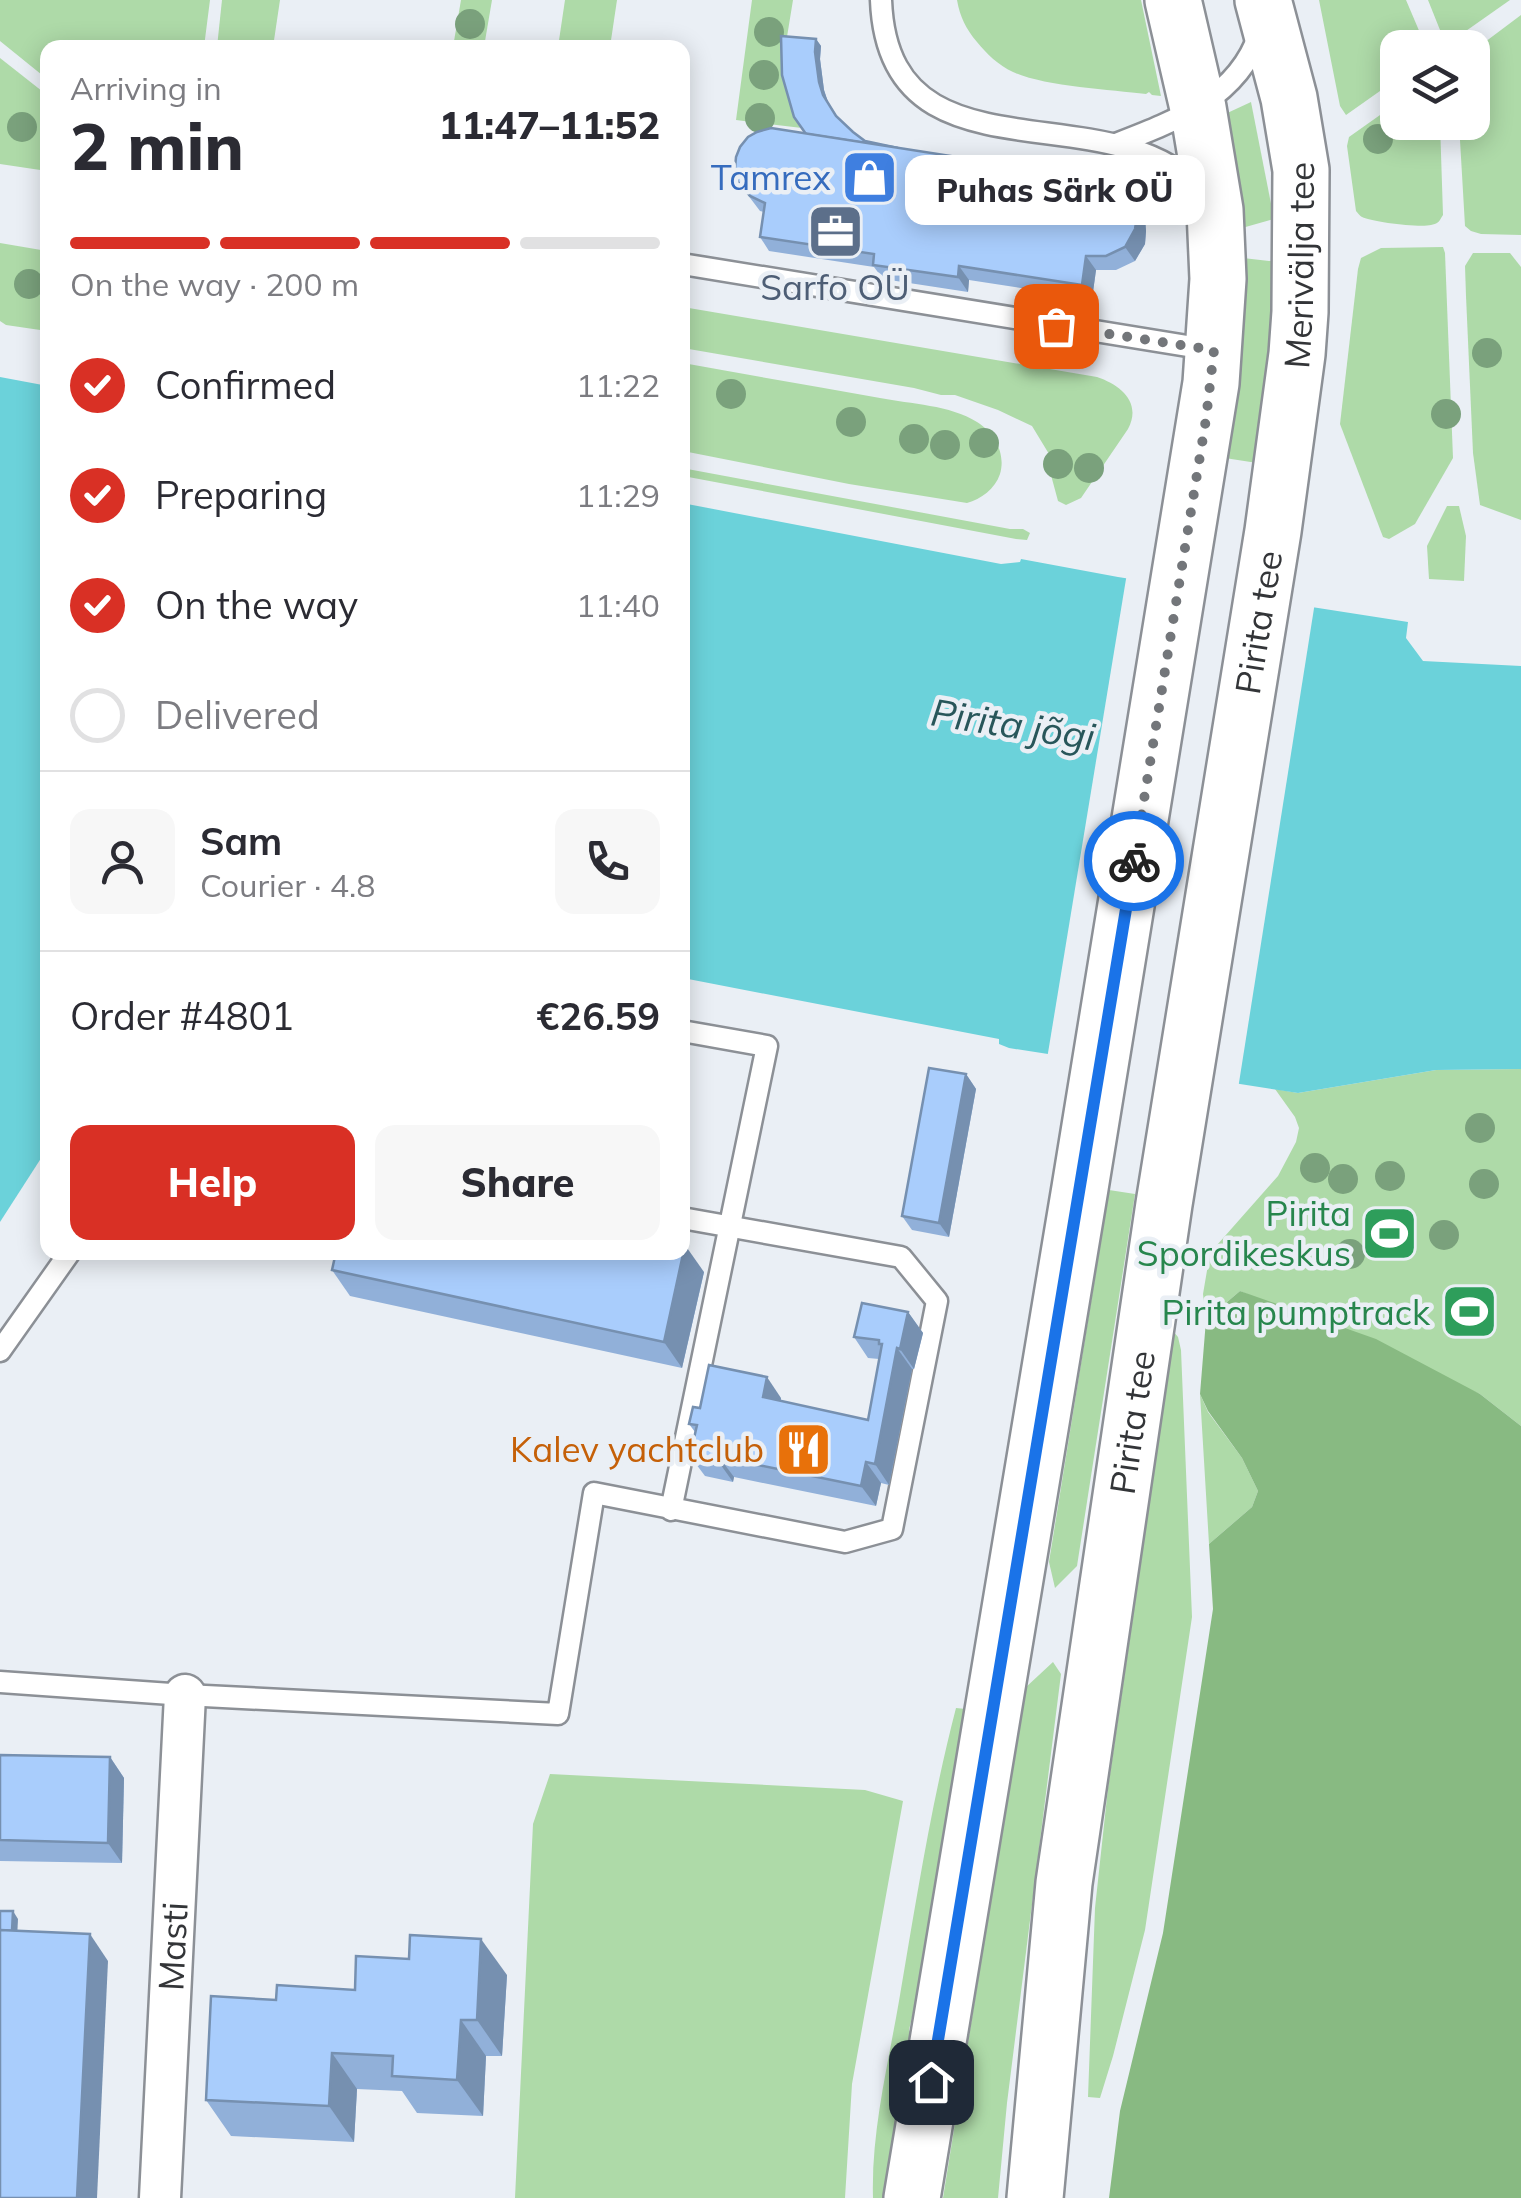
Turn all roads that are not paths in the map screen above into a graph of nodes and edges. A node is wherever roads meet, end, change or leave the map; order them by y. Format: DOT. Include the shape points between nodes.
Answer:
graph roads {
  1 [pos="881,0"];
  2 [pos="1173,0"];
  3 [pos="1265,6"];
  4 [pos="1198,108"];
  5 [pos="1116,144"];
  6 [pos="1215,210"];
  7 [pos="690,265"];
  8 [pos="1214,350"];
  9 [pos="1273,531"];
  10 [pos="690,1032"];
  11 [pos="690,1220"];
  12 [pos="730,1227"];
  13 [pos="64,1260"];
  14 [pos="0,1351"];
  15 [pos="671,1510"];
  16 [pos="0,1682"];
  17 [pos="185,1695"];
  18 [pos="160,2198"];
  19 [pos="912,2198"];
  20 [pos="1035,2198"];
  1 -- 5 [label="lane" via="884,37 897,69 946,111"];
  2 -- 4 [label="main road"];
  3 -- 4 [label="lane" via="1248,60"];
  3 -- 9 [label="main road, Merivälja tee" via="1301,170 1298,344"];
  4 -- 5 [label="lane"];
  4 -- 6 [label="main road"];
  5 -- 6 [label="lane" via="1179,170"];
  6 -- 8 [label="main road"];
  7 -- 8 [label="lane"];
  8 -- 19 [label="main road"];
  9 -- 20 [label="main road, Pirita tee" via="1064,1883"];
  10 -- 12 [label="lane" via="767,1046"];
  11 -- 12 [label="lane"];
  12 -- 15 [label="lane"];
  12 -- 15 [label="lane" via="901,1257 936,1301 892,1529 845,1542"];
  13 -- 14 [label="lane"];
  15 -- 17 [label="lane" via="594,1493 558,1714"];
  16 -- 17 [label="lane"];
  17 -- 18 [label="street, Masti"];
}
